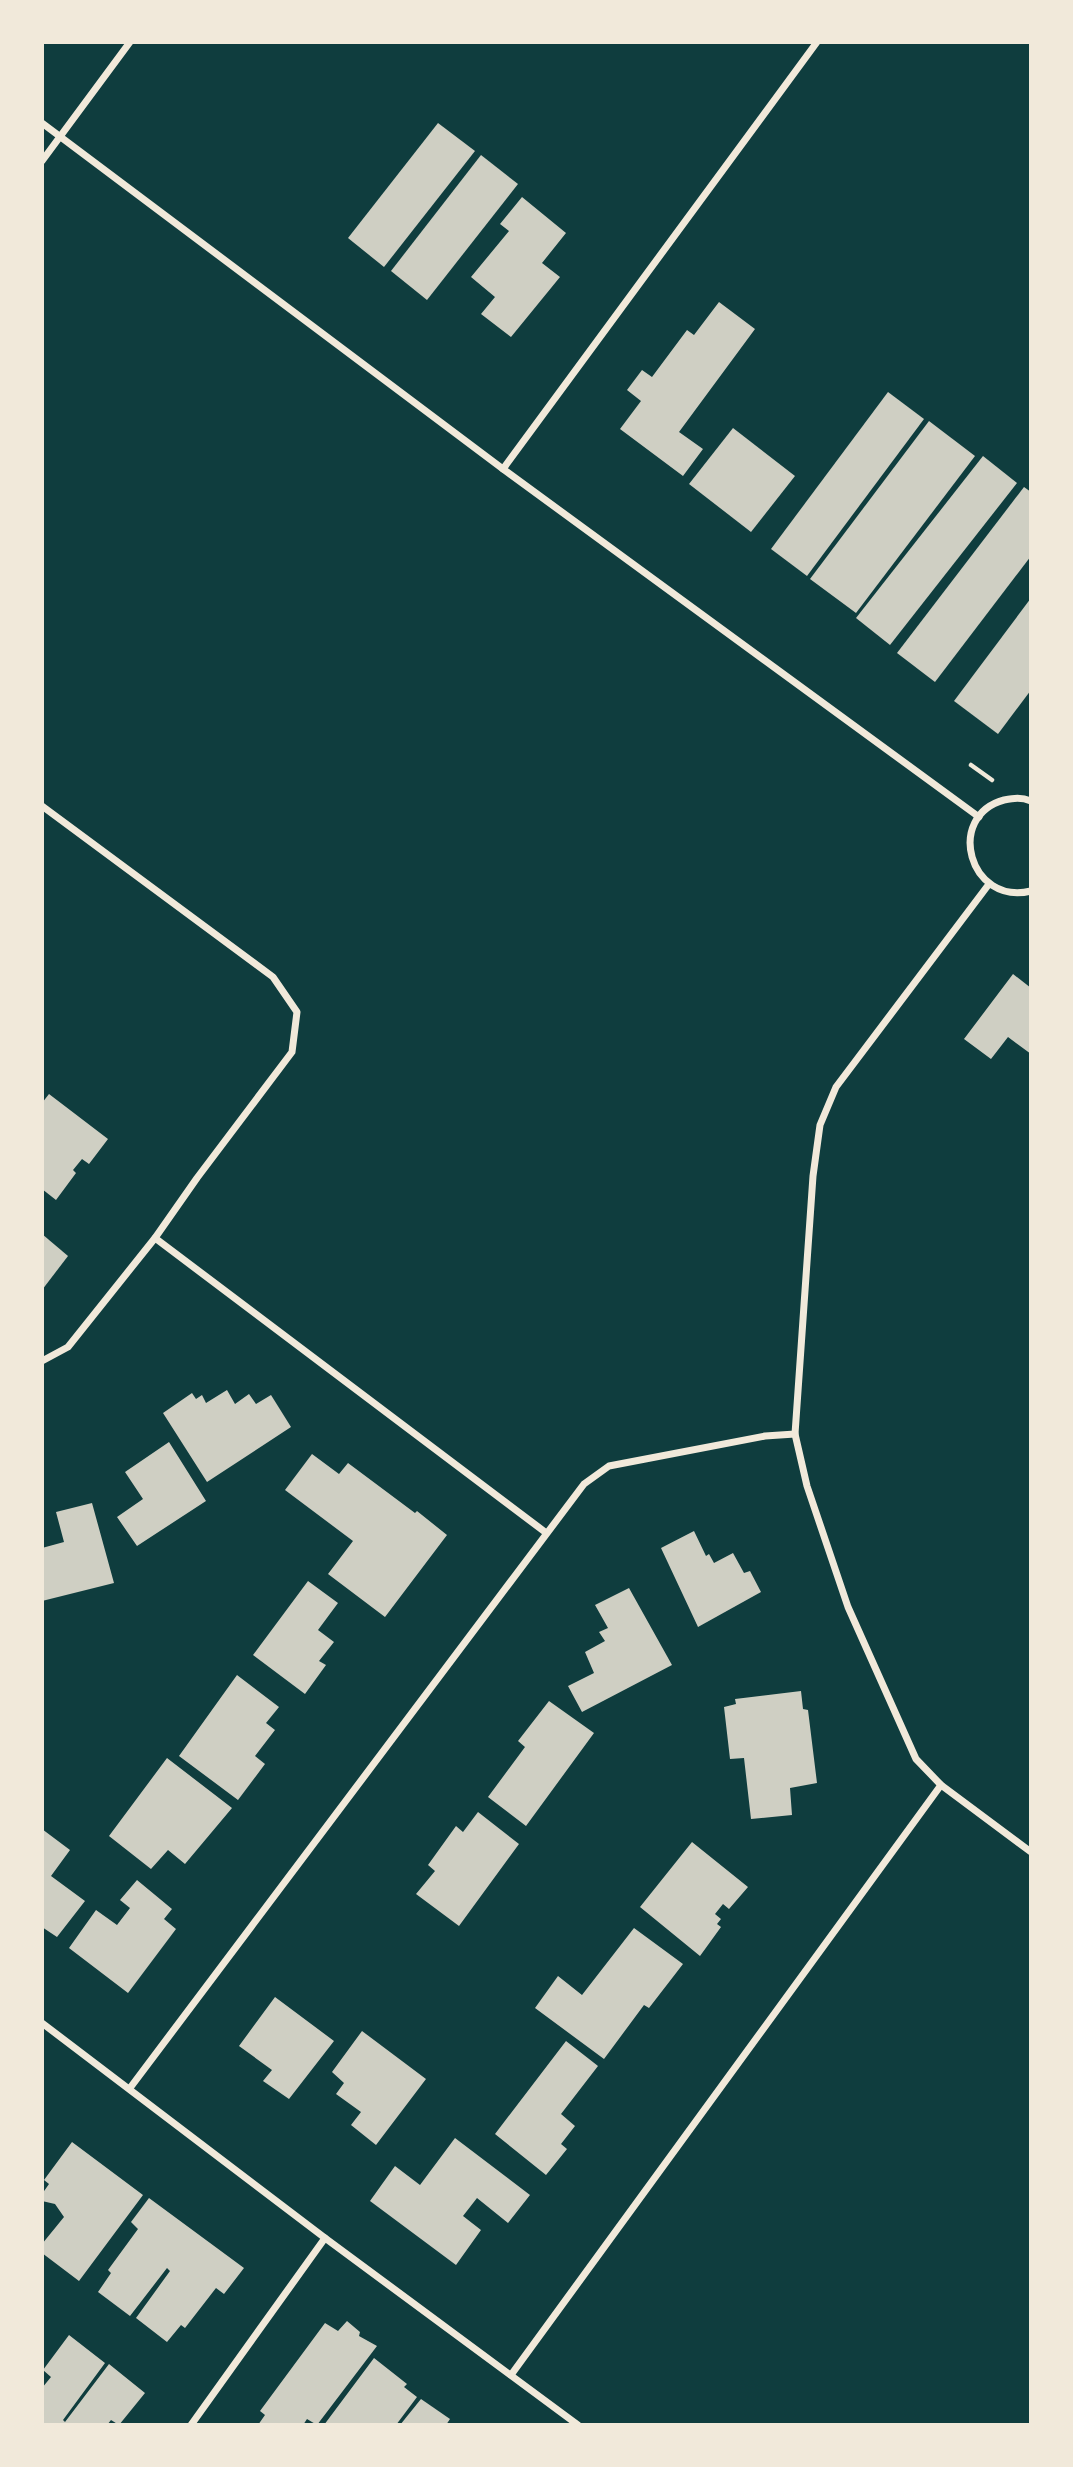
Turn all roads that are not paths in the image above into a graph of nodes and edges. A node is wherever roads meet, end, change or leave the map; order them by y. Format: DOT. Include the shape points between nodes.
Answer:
graph roads {
  1 [pos="130,42"];
  2 [pos="817,42"];
  3 [pos="42,123"];
  4 [pos="61,136"];
  5 [pos="42,162"];
  6 [pos="503,469"];
  7 [pos="1031,800"];
  8 [pos="42,806"];
  9 [pos="979,817"];
  10 [pos="989,884"];
  11 [pos="1031,891"];
  12 [pos="155,1238"];
  13 [pos="42,1361"];
  14 [pos="795,1433"];
  15 [pos="545,1532"];
  16 [pos="941,1785"];
  17 [pos="1031,1852"];
  18 [pos="42,2023"];
  19 [pos="130,2088"];
  20 [pos="325,2238"];
  21 [pos="511,2375"];
  22 [pos="191,2425"];
  23 [pos="578,2425"];
  1 -- 4 [label="street"];
  2 -- 6 [label="street"];
  3 -- 4 [label="street"];
  4 -- 5 [label="street"];
  4 -- 6 [label="street"];
  6 -- 9 [label="street"];
  7 -- 9 [label="street" via="998,802"];
  8 -- 12 [label="street" via="273,977 296,1012 292,1052"];
  9 -- 10 [label="street" via="969,850 975,868"];
  10 -- 11 [label="street" via="1004,892"];
  10 -- 14 [label="street" via="836,1087 820,1125"];
  12 -- 13 [label="street" via="68,1347"];
  12 -- 15 [label="street"];
  14 -- 15 [label="street" via="608,1466 584,1484"];
  14 -- 16 [label="street" via="807,1486 848,1607 916,1759"];
  15 -- 19 [label="street"];
  16 -- 17 [label="street"];
  16 -- 21 [label="street"];
  18 -- 19 [label="street"];
  19 -- 20 [label="street"];
  20 -- 21 [label="street"];
  20 -- 22 [label="street"];
  21 -- 23 [label="street"];
}
